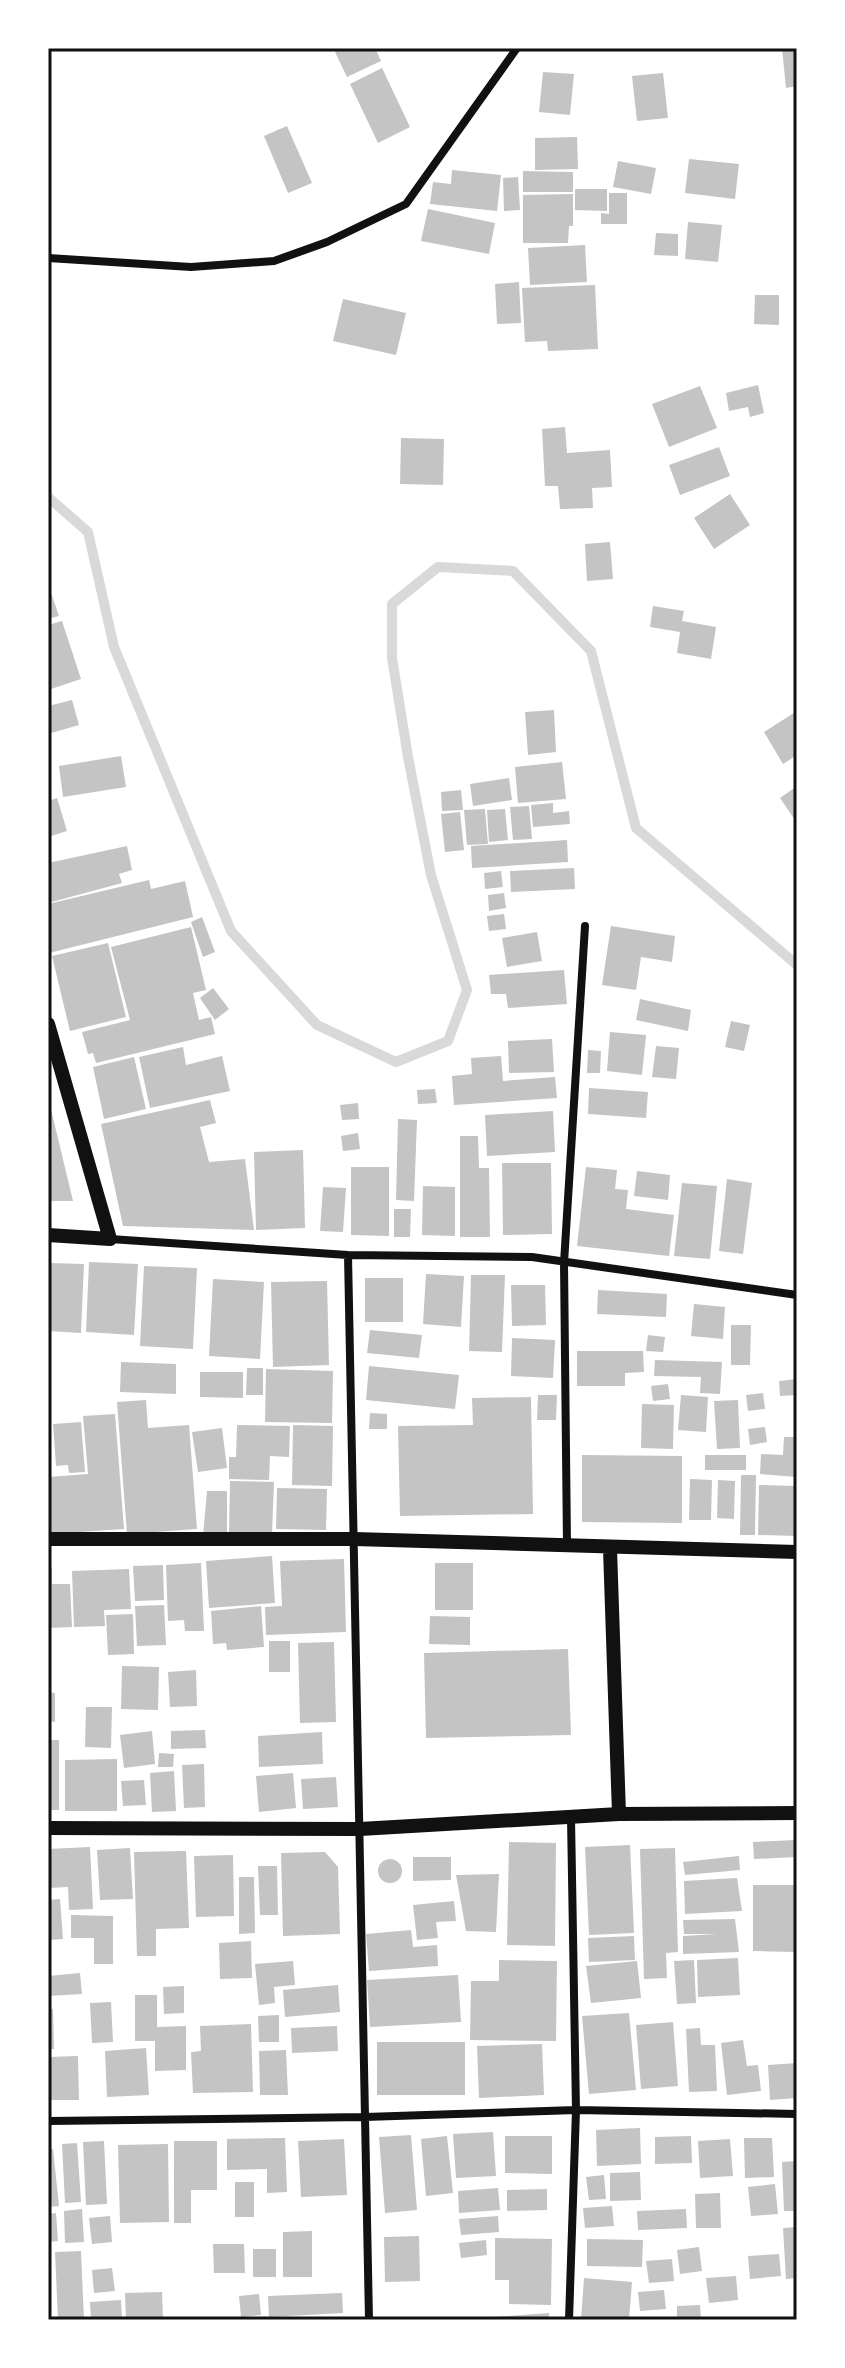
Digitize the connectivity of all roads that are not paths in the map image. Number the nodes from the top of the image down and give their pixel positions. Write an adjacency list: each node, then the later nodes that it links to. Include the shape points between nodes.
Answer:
1 (517, 48): 2 (street, via 406,204 327,242 274,261 191,267)
2 (48, 258)
3 (585, 926): 8 (street)
4 (48, 1024): 6 (street)
5 (48, 1235): 6 (street)
6 (110, 1239): 7 (street)
7 (348, 1255): 8 (street, via 532,1257); 11 (street)
8 (564, 1263): 9 (street); 12 (street)
9 (797, 1295)
10 (48, 1539): 11 (street)
11 (354, 1539): 12 (street); 19 (street)
12 (567, 1545): 13 (street)
13 (610, 1549): 14 (street); 16 (street)
14 (797, 1552)
15 (797, 1813): 16 (street)
16 (619, 1814): 17 (street)
17 (571, 1818): 19 (street); 20 (street)
18 (48, 1828): 19 (street)
19 (360, 1829): 22 (street)
20 (576, 2110): 21 (street); 22 (street); 25 (street)
21 (797, 2114)
22 (365, 2117): 23 (street); 24 (street)
23 (48, 2121)
24 (369, 2320)
25 (569, 2320)

